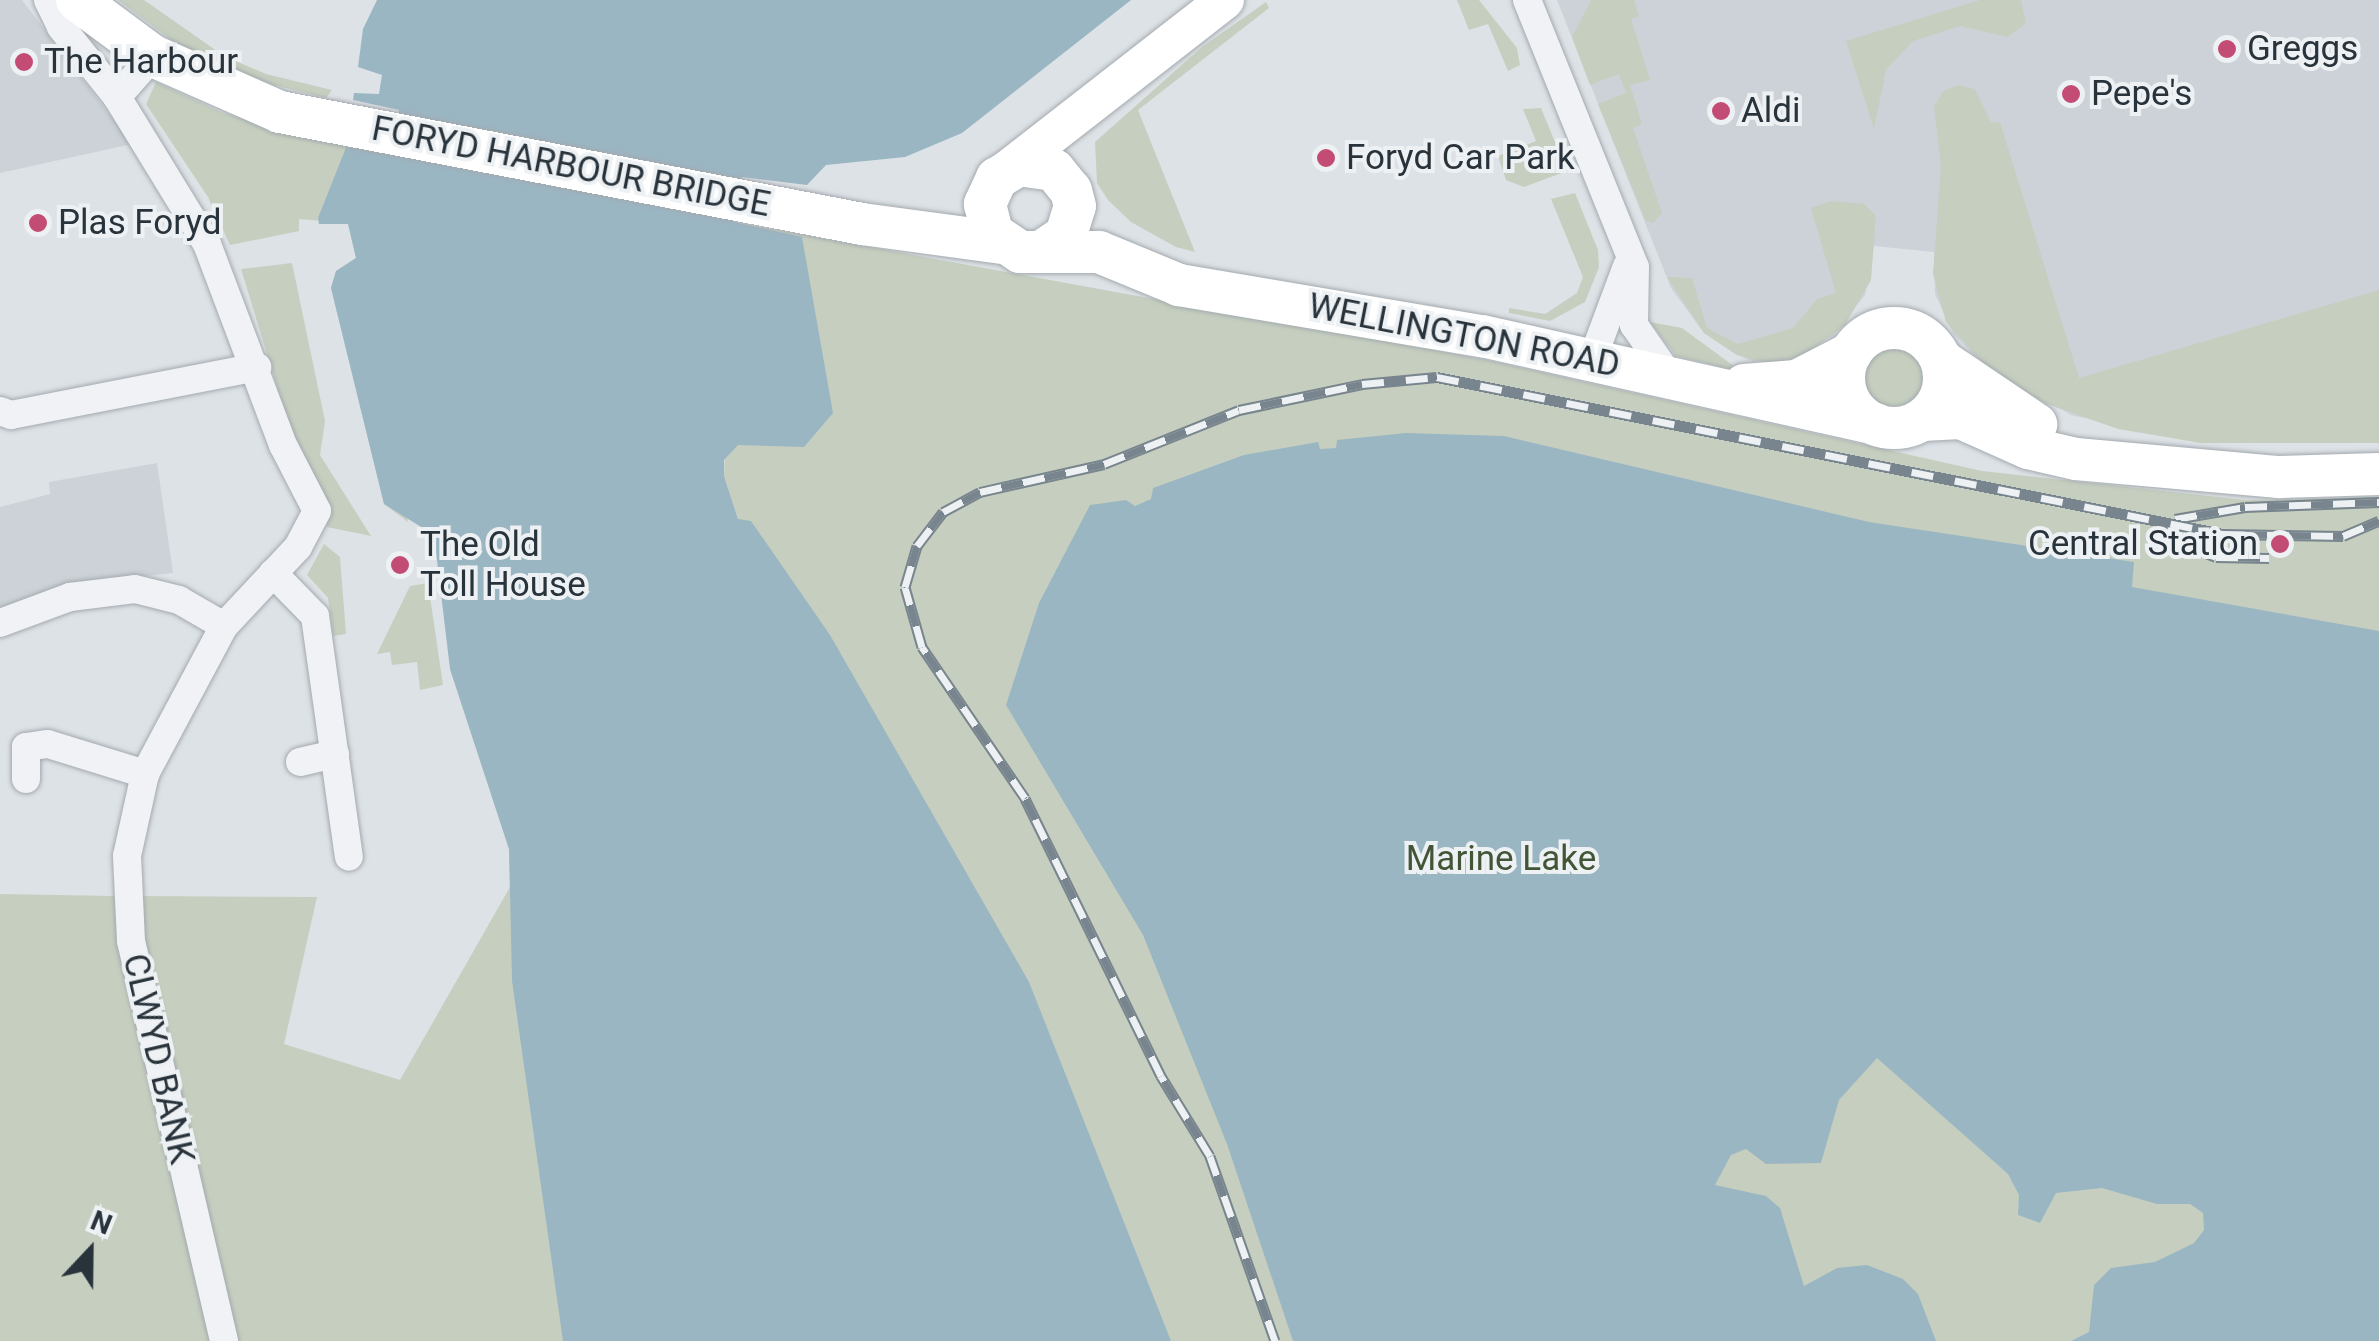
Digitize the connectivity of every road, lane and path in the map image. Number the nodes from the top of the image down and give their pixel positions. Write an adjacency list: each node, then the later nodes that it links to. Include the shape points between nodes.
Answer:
1 (48, 0): 7 (street)
2 (77, 0): 5 (main road, FORYD HARBOUR BRIDGE)
3 (1224, 0): 6 (main road)
4 (1527, 0): 12 (street)
5 (153, 56): 7 (street); 10 (main road, FORYD HARBOUR BRIDGE, via 280,112)
6 (1152, 57): 8 (main road); 9 (main road, via 1078,137)
7 (117, 96): 17 (street, via 207,244)
8 (1002, 174): 9 (main road, via 1043,166); 10 (main road, via 953,211); 11 (main road, via 986,219)
9 (1071, 190): 11 (main road, via 1075,206 1066,235); 13 (main road, via 1129,250)
10 (862, 224): 11 (main road, FORYD HARBOUR BRIDGE)
11 (1022, 248): 13 (main road, FORYD HARBOUR BRIDGE, via 1098,252 1155,278)
12 (1629, 255): 15 (street); 18 (street, via 1637,279 1634,325)
13 (1217, 290): 15 (main road, WELLINGTON ROAD)
14 (1851, 353): 16 (main road, via 1875,332 1901,328 1926,339); 18 (main road, WELLINGTON ROAD, via 1797,381); 21 (main road, via 1847,394)
15 (1592, 360): 18 (main road, WELLINGTON ROAD)
16 (1941, 360): 20 (main road, via 1942,394); 22 (main road, via 2022,418)
17 (256, 367): 19 (street, via 11,415); 24 (street, CLWYD BANK, via 283,444 317,511 313,528)
18 (1690, 381): 21 (main road, WELLINGTON ROAD)
19 (0, 411)
20 (1922, 420): 21 (main road); 22 (main road, via 1962,418 2028,448)
21 (1876, 424)
22 (2154, 465): 23 (main road, via 2279,477)
23 (2379, 474)
24 (273, 572): 26 (street, CLWYD BANK); 28 (street, via 315,616)
25 (0, 623): 26 (street, via 70,597 135,589 179,600)
26 (224, 626): 30 (street, CLWYD BANK)
27 (13, 749): 30 (street, via 75,749); 31 (street)
28 (335, 754): 29 (street); 32 (street)
29 (300, 762)
30 (145, 774): 33 (street, CLWYD BANK, via 127,856 131,941)
31 (26, 779)
32 (349, 857)
33 (224, 1341)

